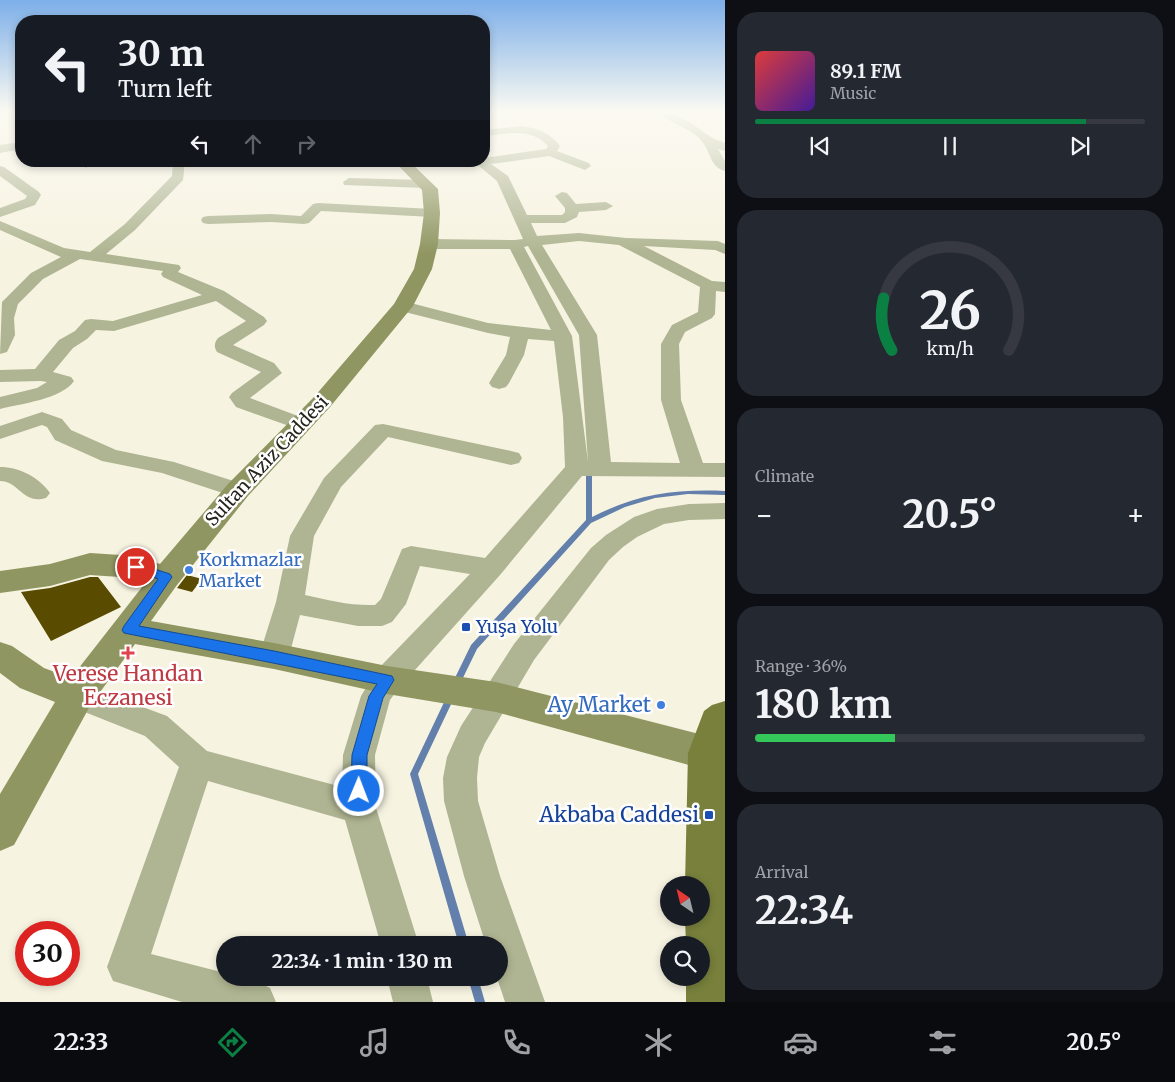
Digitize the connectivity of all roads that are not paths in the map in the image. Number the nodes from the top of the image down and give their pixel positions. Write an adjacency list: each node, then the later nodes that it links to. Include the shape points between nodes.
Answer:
1 (569, 160): 2 (street)
2 (585, 166)
3 (178, 167): 21 (street, via 178,177 130,227)
4 (408, 167): 8 (street)
5 (487, 167): 14 (street, via 503,179)
6 (0, 170): 13 (street, via 34,194 30,202)
7 (349, 182): 8 (street)
8 (426, 184): 12 (street, Sultan Aziz Caddesi, via 430,189)
9 (562, 196): 11 (street)
10 (606, 206): 11 (street)
11 (572, 208): 14 (street, via 572,214 565,219)
12 (432, 213): 15 (street, via 318,207 304,220); 19 (street, Sultan Aziz Caddesi)
13 (0, 214)
14 (521, 219): 18 (street)
15 (208, 220)
16 (0, 226): 21 (street, via 61,252)
17 (622, 241): 18 (street, via 579,237); 20 (street); 22 (street)
18 (523, 243): 19 (street); 27 (street); 37 (street, via 588,335)
19 (429, 244): 25 (street, Sultan Aziz Caddesi, via 423,269)
20 (725, 249)
21 (86, 255): 23 (street, via 173,268 168,274); 24 (street, via 37,276)
22 (717, 286): 36 (street, via 706,314 678,329 670,344 671,400)
23 (218, 296): 29 (street, via 114,326 91,324 66,344); 33 (street, via 258,321 224,342 224,348 267,367 272,373 238,398 243,403)
24 (5, 300): 28 (street, via 6,335)
25 (403, 306): 26 (street); 33 (street, Sultan Aziz Caddesi, via 322,402)
26 (520, 333): 27 (street); 31 (street, via 515,355)
27 (563, 336): 37 (street, via 573,417)
28 (0, 348)
29 (41, 375): 30 (street); 32 (street, via 64,381 44,392)
30 (0, 376)
31 (499, 383)
32 (0, 402)
33 (299, 424): 40 (street, Sultan Aziz Caddesi)
34 (0, 434): 40 (street, via 42,418 55,423 64,435 110,456 166,467)
35 (511, 458): 46 (street, via 383,430 332,483 302,536)
36 (693, 468): 37 (street); 38 (street)
37 (588, 469): 43 (street)
38 (725, 470)
39 (0, 474): 41 (street, via 12,474)
40 (238, 490): 44 (street, Sultan Aziz Caddesi)
41 (38, 493)
42 (725, 511): 52 (street, via 690,510 658,516 612,542)
43 (491, 568): 46 (street, via 411,555 392,604 382,615 344,615); 50 (street)
44 (166, 577): 45 (street, via 136,567 90,564 50,575); 47 (street, Sultan Aziz Caddesi)
45 (0, 582)
46 (290, 602): 49 (street)
47 (129, 630): 49 (street); 51 (street, Sultan Aziz Caddesi)
48 (0, 655): 51 (street, via 32,678)
49 (274, 656): 50 (street)
50 (402, 682): 52 (street); 56 (street, via 376,696 360,755)
51 (78, 696): 55 (street, via 156,726); 57 (street, Sultan Aziz Caddesi)
52 (488, 696): 54 (street); 63 (street, via 464,757 460,778 461,801 482,876)
53 (725, 716): 54 (main road, via 717,722)
54 (707, 753): 59 (main road, via 705,855)
55 (197, 763): 56 (street); 61 (street, via 127,967)
56 (360, 808): 58 (street)
57 (0, 831)
58 (397, 936)
59 (717, 949): 64 (main road)
60 (409, 986): 62 (street)
61 (256, 1002)
62 (413, 1002)
63 (525, 1002)
64 (710, 1002)

